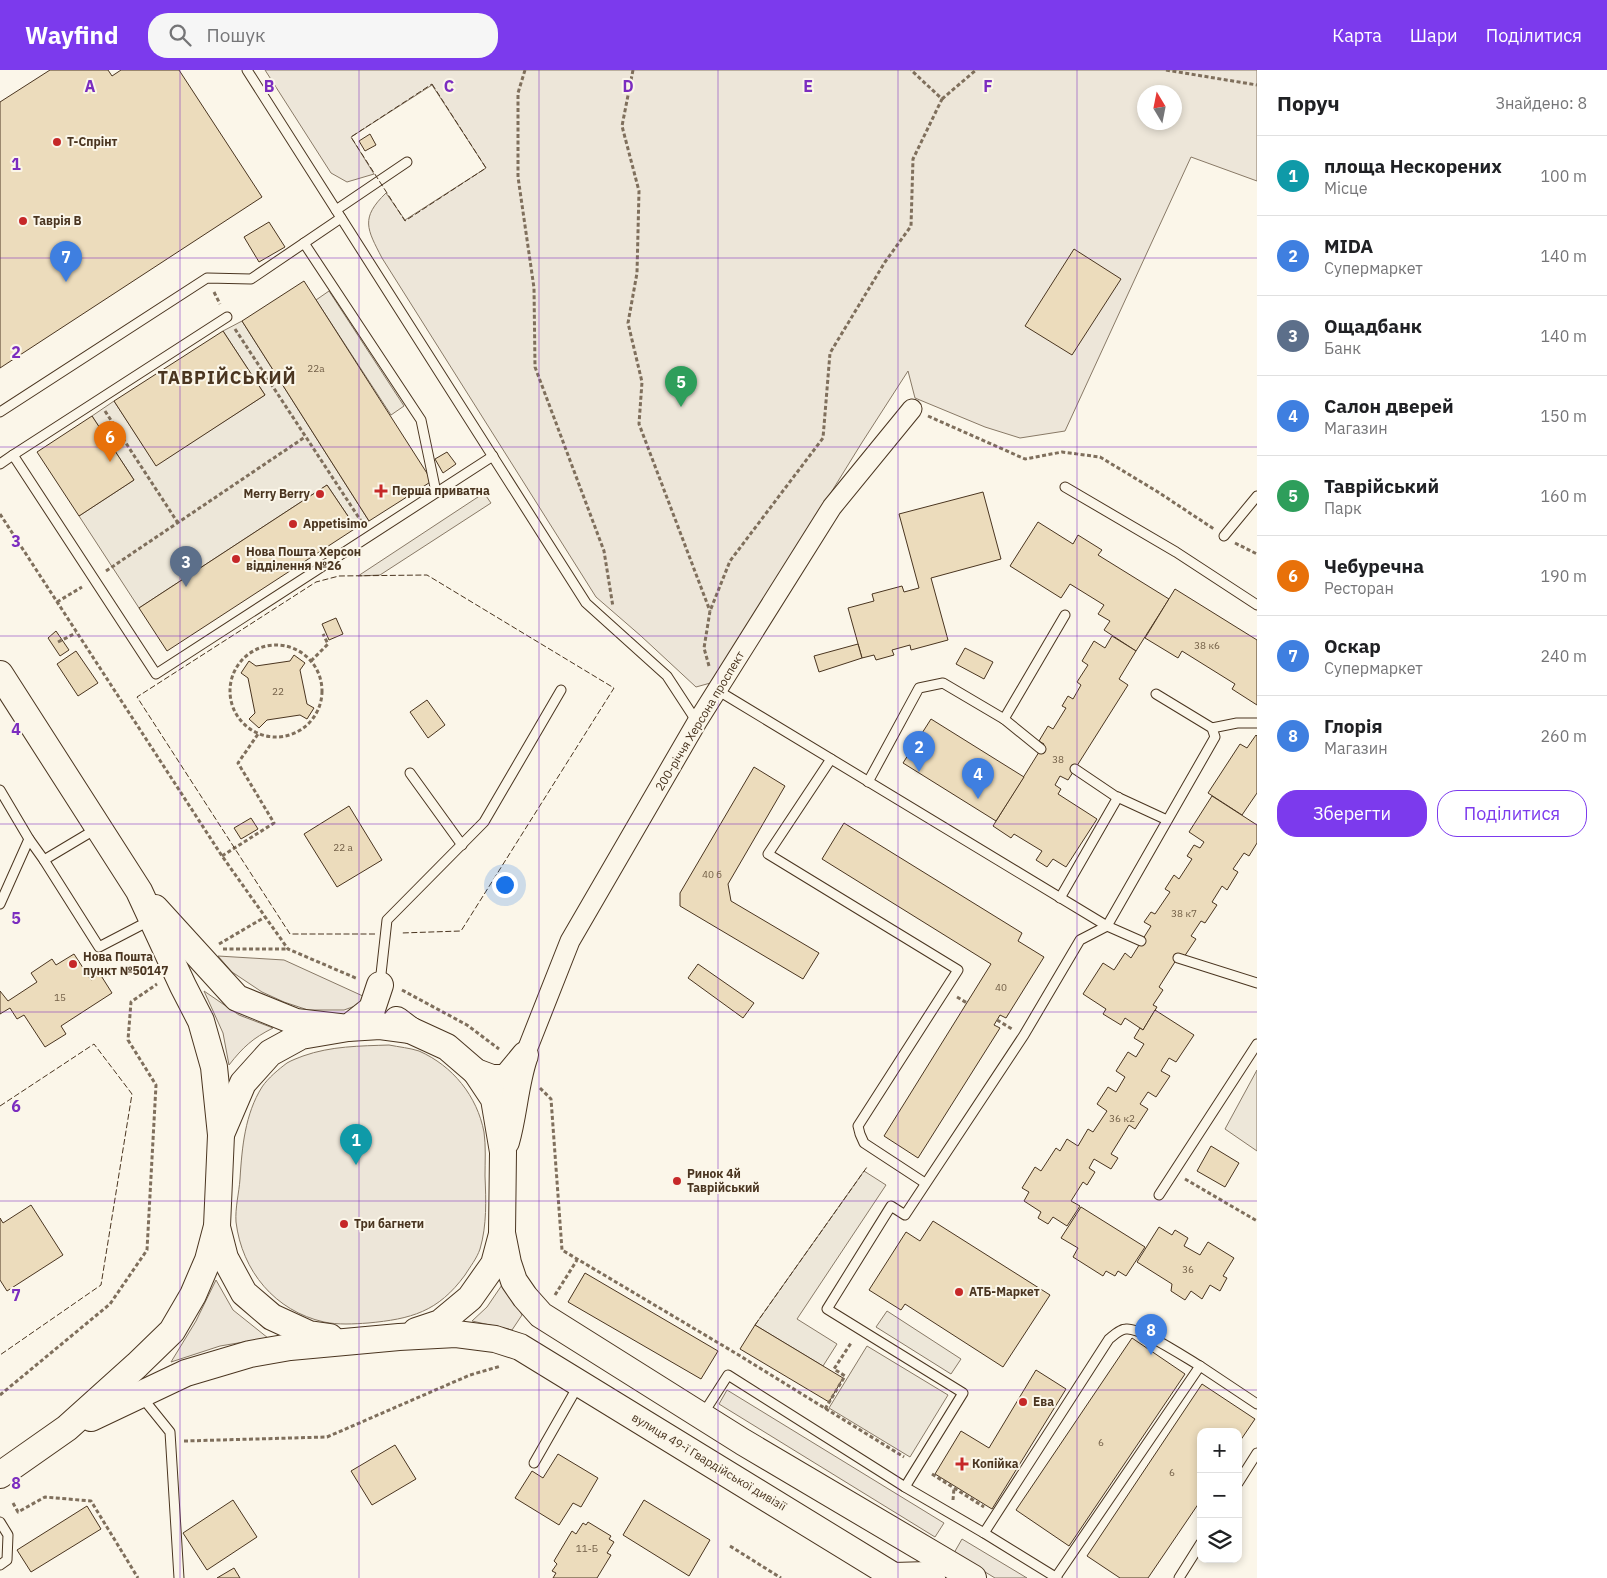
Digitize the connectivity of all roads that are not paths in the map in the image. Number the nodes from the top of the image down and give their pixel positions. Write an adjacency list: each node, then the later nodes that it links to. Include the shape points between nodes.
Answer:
1 (247, 70): 3 (lane)
2 (407, 162): 3 (lane)
3 (338, 214): 4 (lane); 9 (lane)
4 (304, 243): 7 (lane, via 251,279 207,278); 12 (lane, via 421,420)
5 (227, 317): 8 (lane)
6 (912, 409): 19 (street, 200-річчя Херсона проспект, via 832,507)
7 (0, 412)
8 (13, 455): 10 (lane); 12 (lane, via 156,674)
9 (493, 456): 12 (lane); 22 (lane, via 586,603 667,676)
10 (0, 464)
11 (1064, 487): 15 (lane)
12 (436, 492)
13 (1257, 496): 14 (lane)
14 (1224, 536)
15 (1257, 604)
16 (1065, 615): 21 (lane)
17 (0, 674): 33 (street)
18 (561, 690): 35 (lane, via 484,822)
19 (717, 690): 22 (street, 200-річчя Херсона проспект); 26 (lane)
20 (1156, 694): 24 (lane)
21 (1004, 719): 25 (lane); 29 (lane, via 943,683 919,688)
22 (697, 722): 49 (street, 200-річчя Херсона проспект, via 570,941)
23 (1257, 723): 24 (lane)
24 (1212, 728): 32 (lane, via 1215,737)
25 (1041, 749)
26 (830, 759): 29 (lane); 53 (lane, via 768,854 958,970 858,1126 864,1142)
27 (1075, 769): 31 (lane)
28 (410, 773): 35 (lane)
29 (868, 782): 38 (lane)
30 (0, 790): 34 (lane)
31 (1118, 798): 32 (lane); 38 (lane)
32 (1167, 820): 41 (lane)
33 (98, 828): 36 (lane); 37 (street)
34 (29, 839): 36 (lane); 39 (lane)
35 (462, 845): 45 (lane, via 387,920)
36 (44, 860): 40 (lane, via 99,947)
37 (139, 891): 40 (street); 46 (street, via 237,998 296,1022)
38 (1060, 898): 41 (lane)
39 (0, 904)
40 (152, 919): 51 (street, via 201,1021 214,1067)
41 (1107, 926): 42 (lane); 53 (lane, via 1080,940 1024,1035)
42 (1142, 940)
43 (1178, 958): 44 (lane)
44 (1257, 983)
45 (380, 985): 46 (street, via 372,1009); 47 (street, via 384,1009)
46 (348, 1028): 47 (street, via 380,1026); 51 (street, via 301,1036 270,1053 244,1083)
47 (410, 1030): 50 (street, via 447,1047)
48 (1257, 1044): 54 (lane)
49 (525, 1055): 50 (street, via 506,1078 492,1078); 52 (street)
50 (476, 1072): 52 (street, via 494,1099)
51 (221, 1135): 55 (street)
52 (503, 1152): 56 (street)
53 (925, 1183): 70 (lane, via 905,1215 891,1206 827,1309 963,1393)
54 (1159, 1194)
55 (217, 1226): 58 (street, via 225,1258 244,1293 272,1318 309,1334); 64 (street, via 208,1260 172,1331)
56 (502, 1233): 57 (street, via 494,1264 470,1298 440,1323); 63 (street, via 514,1281 525,1298 548,1306)
57 (399, 1336): 58 (street); 60 (street, вулиця 49-ї Гвардійської дивізії, via 456,1334 495,1339 513,1356)
58 (352, 1341): 61 (street, via 250,1354 186,1373)
59 (1200, 1366): 62 (lane); 72 (lane, via 1134,1329 1118,1332 1110,1339); 79 (lane)
60 (580, 1383): 67 (lane); 75 (street, вулиця 49-ї Гвардійської дивізії)
61 (141, 1395): 64 (street); 76 (lane, via 170,1432)
62 (1257, 1404)
63 (701, 1416): 65 (street); 70 (lane, via 728,1375)
64 (68, 1428): 68 (street)
65 (743, 1442): 75 (street, via 749,1466 884,1550); 78 (street)
66 (1257, 1453): 69 (lane)
67 (534, 1464)
68 (0, 1475)
69 (1242, 1477)
70 (905, 1487): 72 (lane)
71 (0, 1522): 74 (lane, via 8,1535 8,1560)
72 (984, 1533): 79 (lane)
73 (1197, 1549): 80 (lane)
74 (0, 1565)
75 (894, 1577): 77 (street, via 928,1575)
76 (178, 1578)
77 (932, 1578)
78 (973, 1578)
79 (1056, 1578)
80 (1179, 1578)

